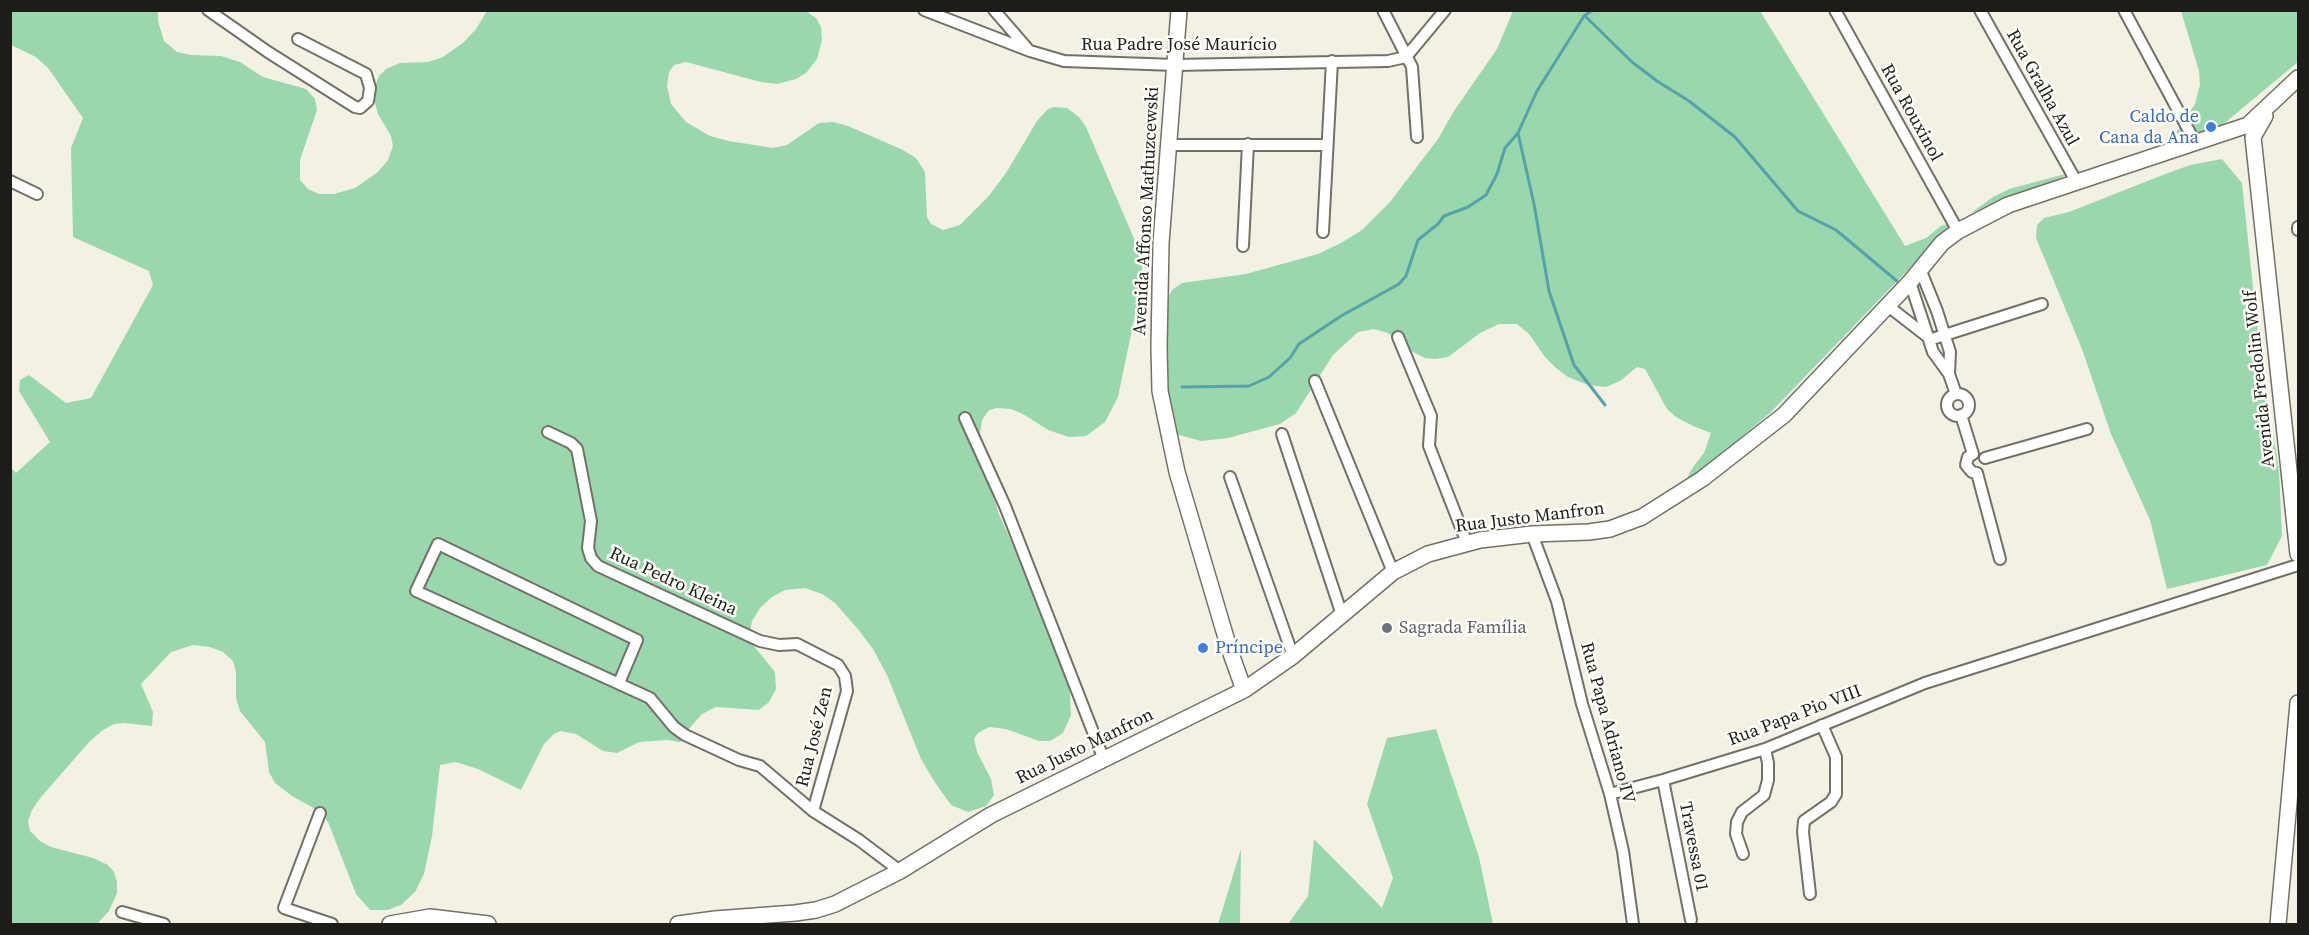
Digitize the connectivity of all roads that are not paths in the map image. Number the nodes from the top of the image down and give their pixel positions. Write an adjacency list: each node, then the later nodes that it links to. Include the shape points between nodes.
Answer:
1 (208, 10): 10 (street, via 355,107 360,108 368,101 366,74)
2 (924, 10): 11 (street, Rua Padre José Maurício)
3 (993, 10): 11 (street)
4 (1179, 10): 14 (main road, Avenida Affonso Mathuzcewski)
5 (1383, 10): 12 (street)
6 (1445, 10): 12 (street)
7 (1835, 10): 25 (street, Rua Rouxinol)
8 (1980, 10): 23 (street, Rua Gralha Azul)
9 (2124, 10): 18 (street)
10 (298, 39)
11 (1030, 51): 14 (street, Rua Padre José Maurício, via 1064,61)
12 (1406, 57): 13 (street, Rua Padre José Maurício, via 1388,61); 17 (street, via 1413,75)
13 (1332, 61): 14 (street, Rua Padre José Maurício); 21 (street)
14 (1176, 65): 20 (main road, Avenida Affonso Mathuzcewski)
15 (2298, 78): 16 (main road)
16 (2247, 133): 18 (main road, Rua Justo Manfron); 45 (main road, Avenida Fredolin Wolf, via 2260,200)
17 (1417, 137)
18 (2195, 142): 23 (main road, Rua Justo Manfron)
19 (1248, 144): 20 (street); 21 (street); 27 (street)
20 (1169, 145): 56 (main road, Avenida Affonso Mathuzcewski, via 1161,243 1160,391 1177,472)
21 (1327, 145): 26 (street)
22 (10, 181): 24 (street)
23 (2076, 181): 25 (main road, Rua Justo Manfron, via 2008,205)
24 (37, 194)
25 (1958, 231): 28 (main road, Rua Justo Manfron)
26 (1323, 232)
27 (1243, 246)
28 (1920, 269): 29 (main road, Rua Justo Manfron); 32 (street)
29 (1910, 282): 31 (main road, Rua Justo Manfron); 34 (street)
30 (2042, 304): 32 (street)
31 (1888, 306): 34 (street); 46 (main road, Rua Justo Manfron, via 1784,415 1702,479 1642,517 1610,529)
32 (1945, 335): 34 (street); 35 (street, via 1951,359)
33 (1398, 337): 47 (street, via 1431,416 1430,446)
34 (1928, 338): 35 (street)
35 (1949, 374): 41 (street, via 1956,394 1965,396 1969,402 1967,412 1961,416)
36 (1315, 381): 51 (street)
37 (965, 418): 60 (street, via 1005,506)
38 (2087, 429): 42 (street)
39 (548, 432): 53 (street, Rua Pedro Kleina, via 577,449 591,521 588,548 598,566 760,641)
40 (1282, 434): 52 (street)
41 (1973, 454): 42 (street); 43 (street, via 1966,465)
42 (1985, 458): 43 (street, via 1985,468)
43 (1977, 473): 49 (street)
44 (1230, 477): 54 (street)
45 (2295, 494): 48 (main road, Avenida Fredolin Wolf)
46 (1532, 534): 47 (main road, Rua Justo Manfron); 62 (street, Rua Papa Adriano IV, via 1557,601 1582,704)
47 (1467, 543): 51 (main road, Rua Justo Manfron, via 1428,554)
48 (2298, 554)
49 (2000, 559)
50 (2298, 565): 58 (street, Rua Papa Pio VIII, via 1925,683)
51 (1393, 572): 52 (main road, Rua Justo Manfron)
52 (1342, 615): 54 (main road, Rua Justo Manfron)
53 (779, 645): 63 (street, Rua José Zen, via 796,644 838,665 845,676 847,691)
54 (1293, 656): 56 (main road, Rua Justo Manfron)
55 (619, 683): 55 (street, via 416,591 438,544 637,640); 63 (street, via 650,698 685,735 754,763)
56 (1244, 690): 60 (main road, Rua Justo Manfron)
57 (2298, 703): 76 (main road)
58 (1822, 725): 59 (street, Rua Papa Pio VIII); 67 (street, via 1836,757 1836,794 1804,821)
59 (1765, 749): 61 (street, Rua Papa Pio VIII); 65 (street, via 1768,780 1764,795 1742,812 1737,822 1736,834)
60 (1104, 760): 66 (main road, Rua Justo Manfron, via 991,815)
61 (1664, 780): 62 (street, Rua Papa Pio VIII); 69 (street, Travessa 01)
62 (1610, 794): 75 (street, Rua Papa Adriano IV)
63 (813, 811): 66 (street)
64 (320, 813): 71 (street, via 284,908)
65 (1743, 854)
66 (900, 871): 74 (main road, Rua Justo Manfron, via 816,910)
67 (1810, 894)
68 (122, 912): 70 (street)
69 (1691, 920)
70 (164, 924)
71 (332, 924)
72 (390, 924): 73 (main road, via 430,917)
73 (488, 924)
74 (678, 924)
75 (1633, 924)
76 (2278, 924)

